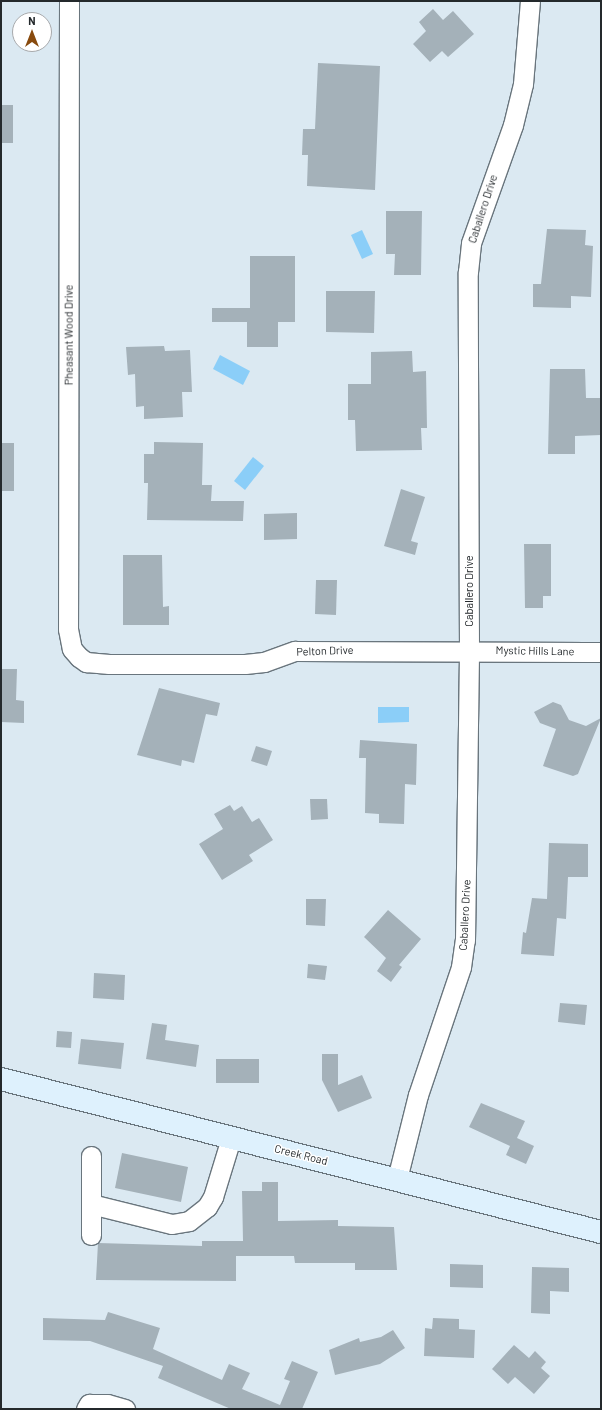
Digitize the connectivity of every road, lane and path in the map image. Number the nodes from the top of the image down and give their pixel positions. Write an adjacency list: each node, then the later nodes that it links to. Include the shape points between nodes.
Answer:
1 (69, 1): 5 (street, Pheasant Wood Drive, via 68,629 72,649)
2 (530, 1): 3 (street, Caballero Drive, via 523,84 513,125 471,243)
3 (469, 650): 4 (street, Mystic Hills Lane); 5 (street, Pelton Drive, via 295,651 264,662 245,664); 9 (street, Caballero Drive, via 465,940 461,968 418,1095)
4 (601, 652)
5 (86, 662)
6 (1, 1079): 7 (street, Creek Road)
7 (232, 1138): 9 (street, Creek Road); 10 (street, via 212,1197 207,1206 189,1221 172,1224)
8 (91, 1156): 10 (street)
9 (397, 1179): 11 (street, Creek Road)
10 (91, 1204): 12 (street)
11 (601, 1232)
12 (91, 1235)
13 (87, 1407): 14 (street, via 107,1404)
14 (125, 1409)

